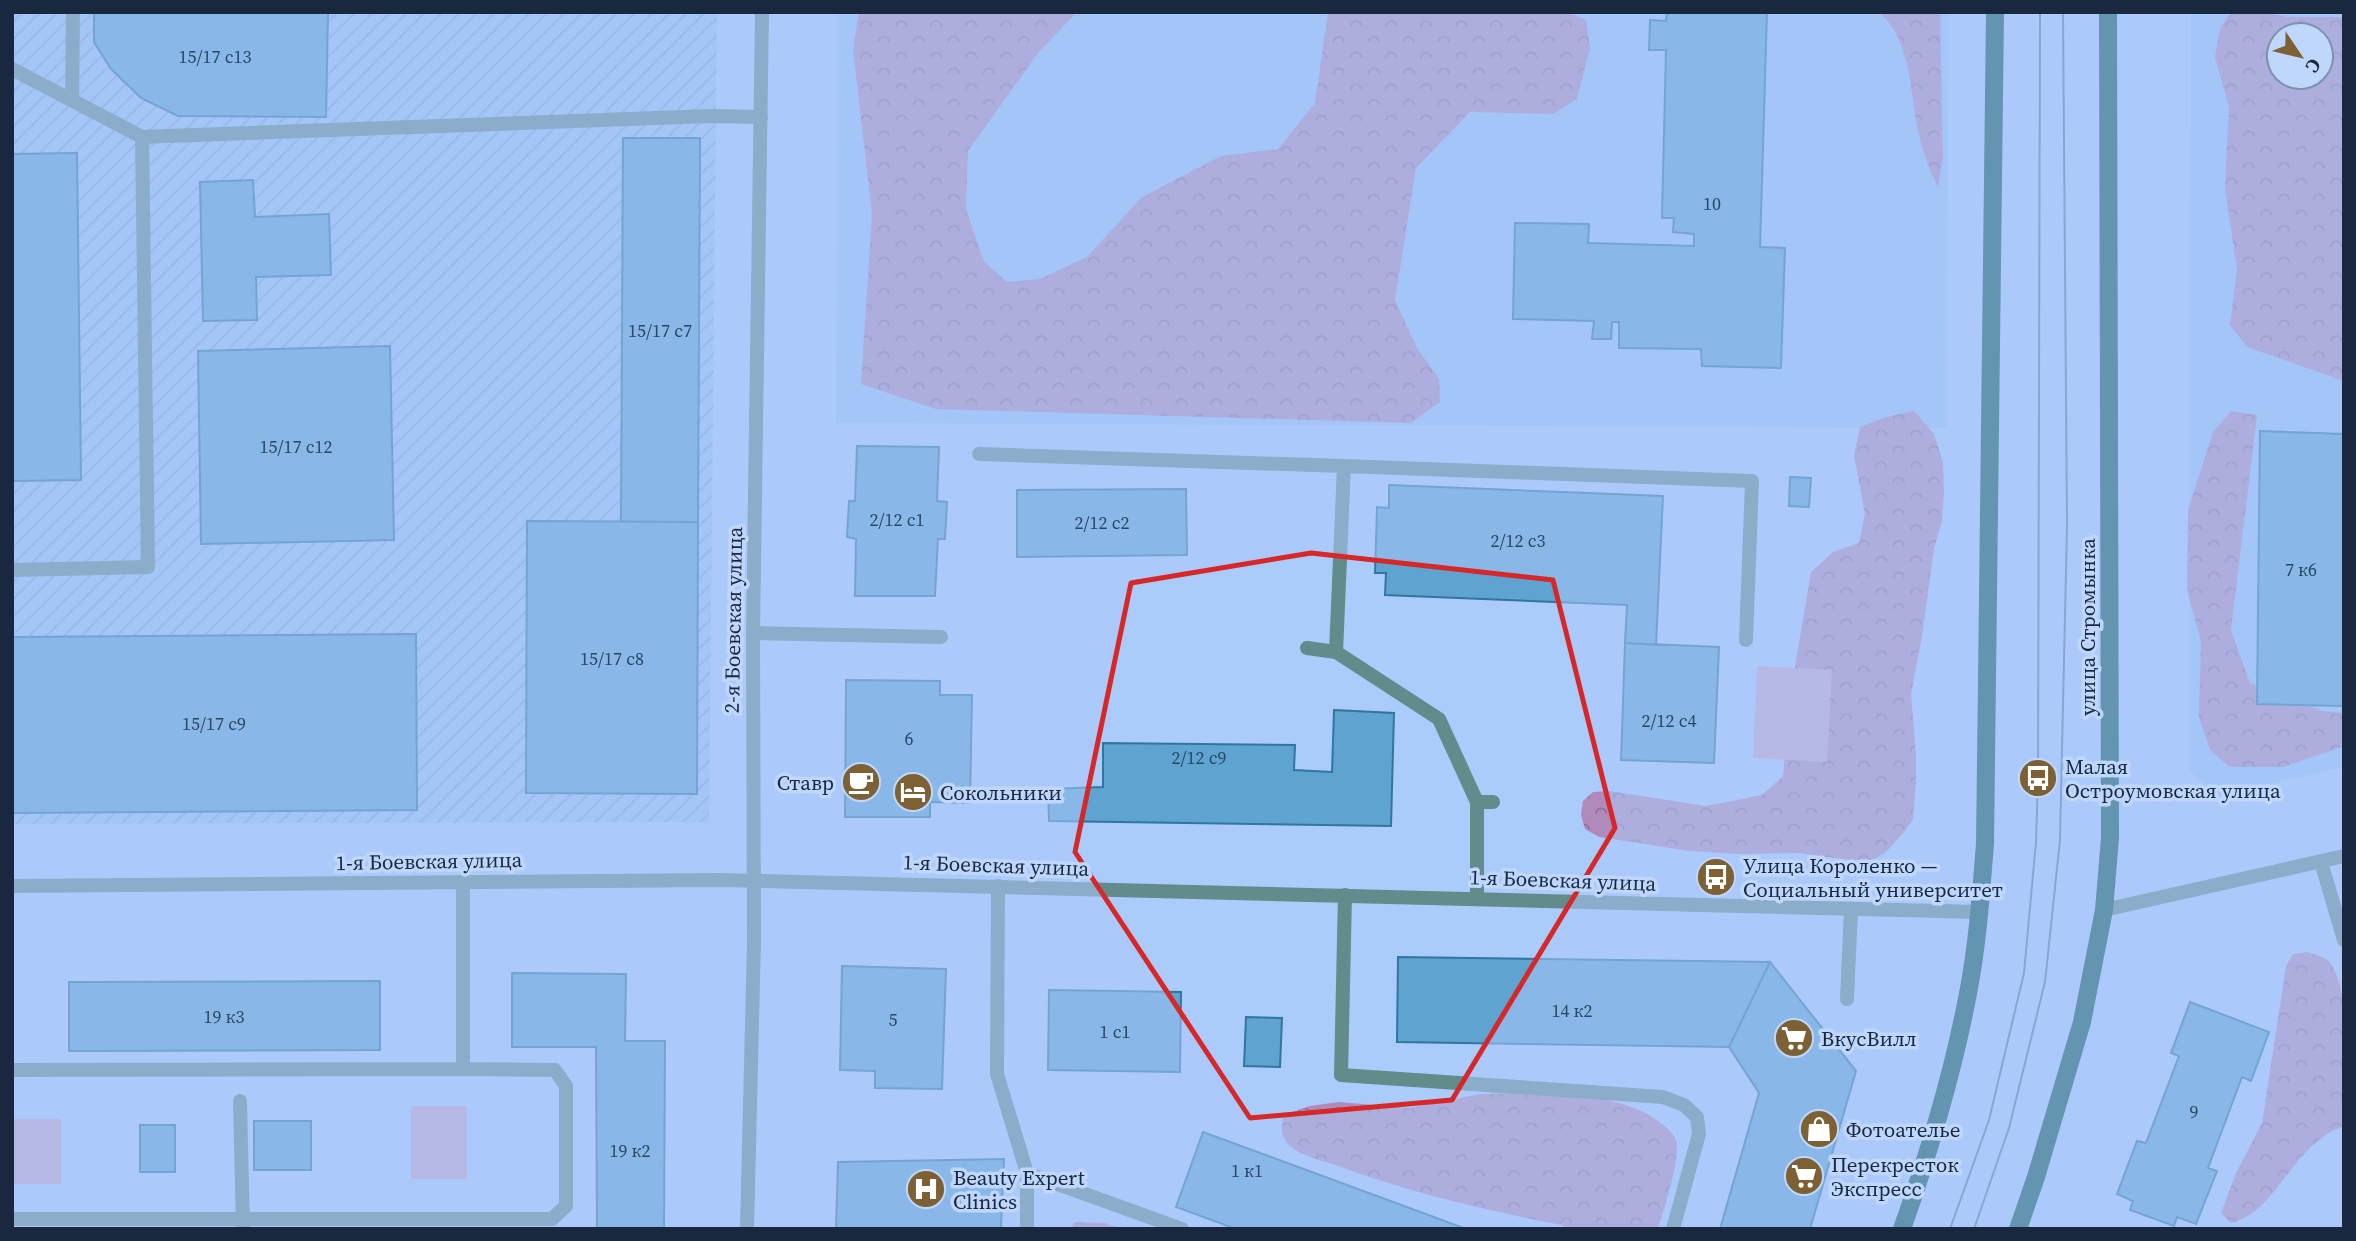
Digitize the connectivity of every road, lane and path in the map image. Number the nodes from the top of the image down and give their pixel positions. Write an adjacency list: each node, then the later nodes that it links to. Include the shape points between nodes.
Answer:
1 (73, 12): 6 (street)
2 (762, 12): 7 (street, 2-я Боевская улица)
3 (1995, 12): 29 (main road, via 1984,844)
4 (2108, 12): 28 (main road, улица Стромынка, via 2110,838)
5 (12, 69): 6 (street)
6 (72, 100): 8 (street)
7 (761, 117): 8 (street); 12 (street, 2-я Боевская улица)
8 (142, 137): 11 (street, via 148,567)
9 (979, 454): 10 (street)
10 (1344, 466): 14 (street, via 1752,481); 16 (street)
11 (12, 569)
12 (753, 633): 13 (street); 21 (street, 2-я Боевская улица)
13 (941, 637)
14 (1746, 640)
15 (1307, 648): 16 (street)
16 (1336, 652): 17 (street, via 1439,719)
17 (1477, 802): 18 (street); 26 (street)
18 (1493, 802)
19 (2344, 856): 20 (street)
20 (2321, 862): 28 (street); 30 (street)
21 (753, 880): 22 (street, 1-я Боевская улица); 24 (street, 1-я Боевская улица); 38 (street, 2-я Боевская улица)
22 (463, 881): 23 (street, 1-я Боевская улица); 32 (street)
23 (12, 886)
24 (998, 886): 25 (street, 1-я Боевская улица); 35 (street, via 997,1074)
25 (1345, 895): 26 (street, 1-я Боевская улица); 41 (street, via 1341,1075 1663,1097 1684,1105 1698,1117 1699,1134)
26 (1477, 899): 27 (street, 1-я Боевская улица)
27 (1851, 909): 29 (street, 1-я Боевская улица); 31 (street)
28 (2104, 910): 43 (main road, улица Стромынка, via 2082,1022)
29 (1979, 912): 42 (main road, via 1952,1066)
30 (2344, 940)
31 (1847, 999)
32 (463, 1069): 33 (street); 37 (street, via 555,1070 566,1086 566,1206 552,1219)
33 (12, 1070)
34 (240, 1101): 37 (street)
35 (1027, 1173): 39 (street); 40 (street)
36 (12, 1219): 37 (street)
37 (243, 1224)
38 (747, 1229)
39 (1027, 1229)
40 (1181, 1229)
41 (1673, 1229)
42 (1902, 1229)
43 (2018, 1229)

